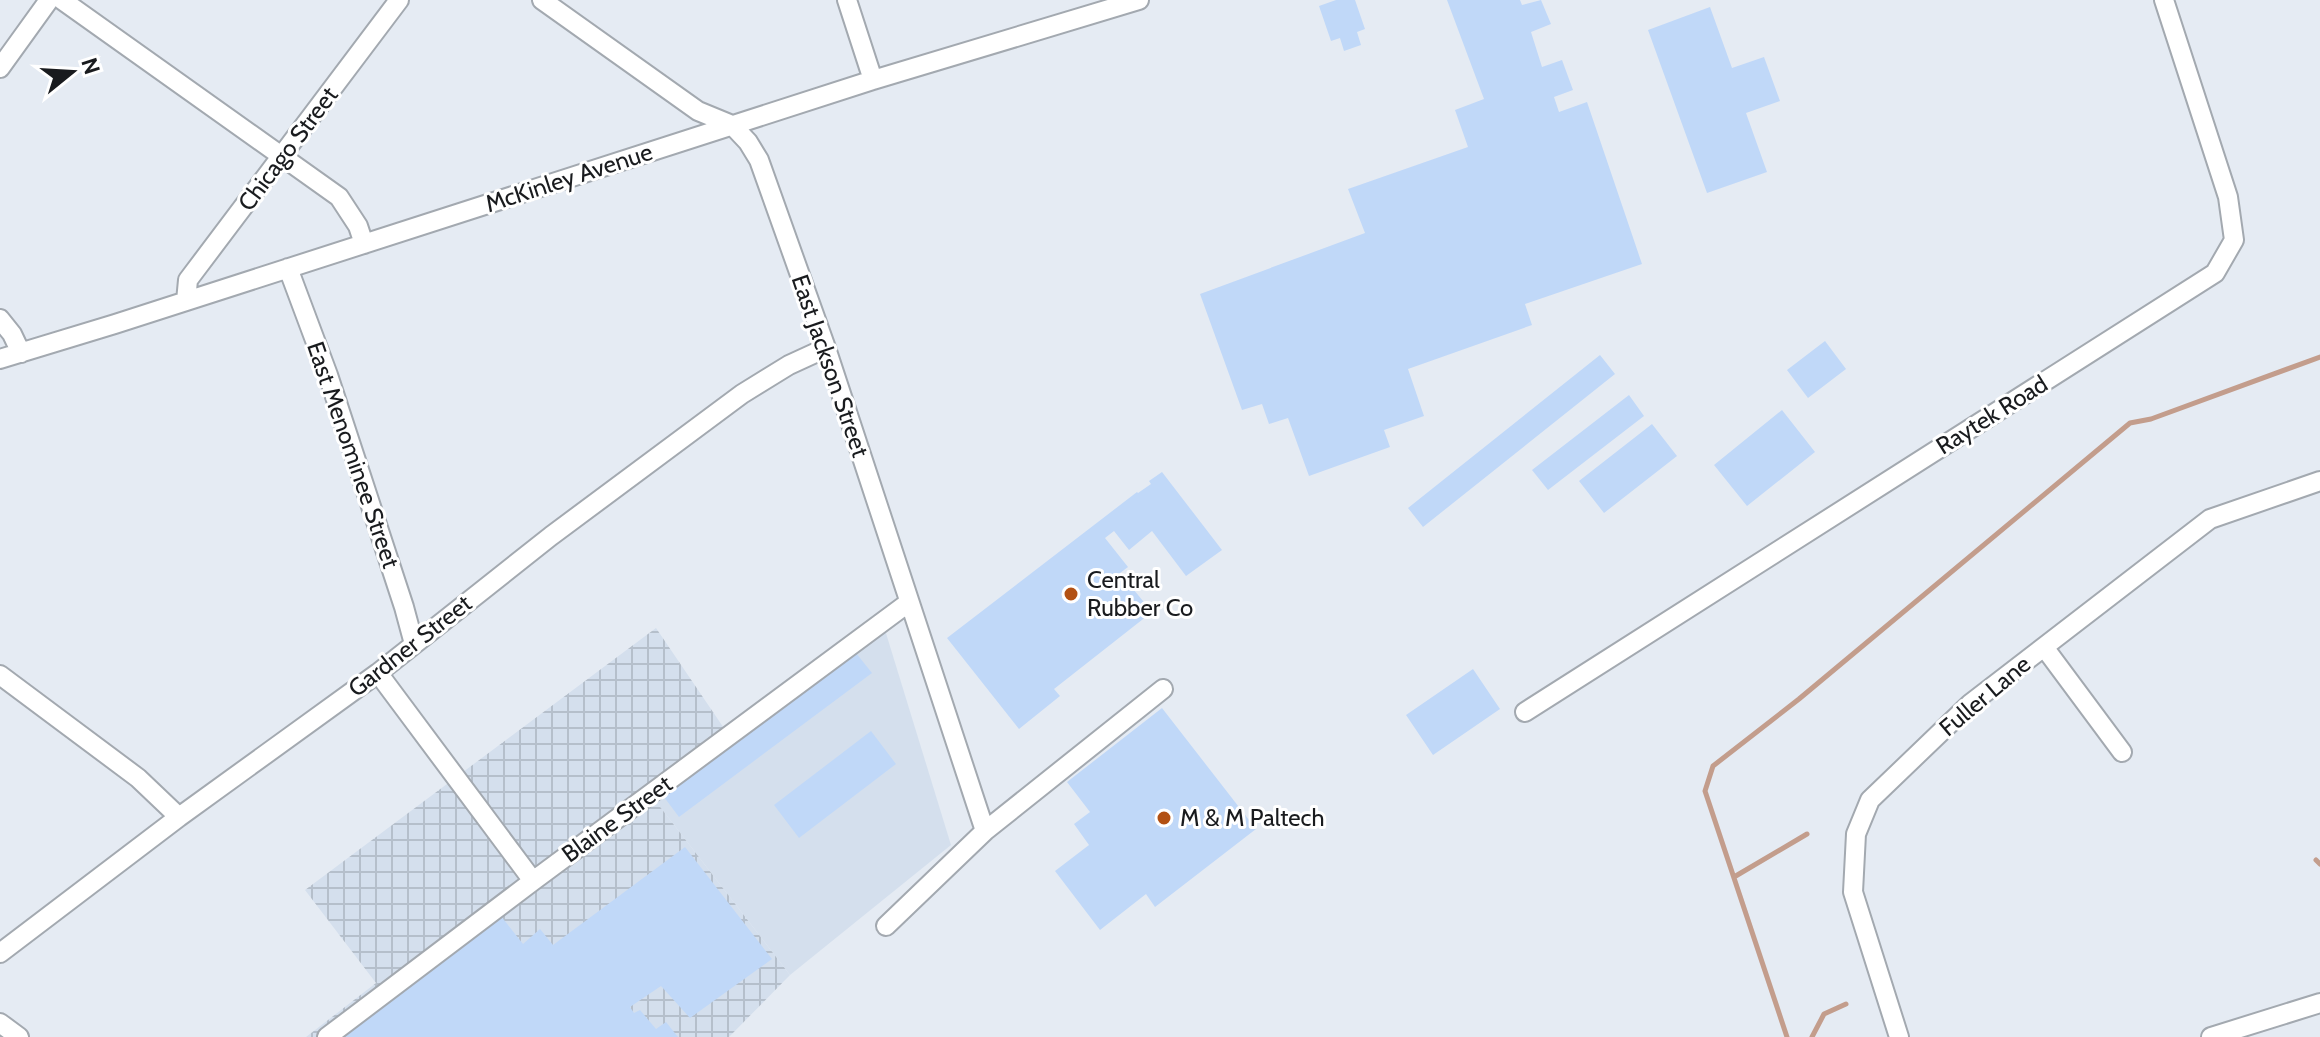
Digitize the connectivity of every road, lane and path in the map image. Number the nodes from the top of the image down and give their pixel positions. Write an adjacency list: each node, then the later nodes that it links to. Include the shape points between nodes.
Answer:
1 (49, 0): 8 (street)
2 (62, 0): 11 (street)
3 (399, 0): 11 (street, Chicago Street)
4 (542, 0): 10 (street, East Jackson Street, via 698,111)
5 (847, 0): 9 (street)
6 (2164, 0): 26 (street, Raytek Road, via 2228,197 2234,240 2215,273)
7 (1131, 1): 9 (street, McKinley Avenue)
8 (0, 68)
9 (873, 80): 10 (street, McKinley Avenue)
10 (732, 125): 12 (street, McKinley Avenue); 16 (street, East Jackson Street, via 759,160)
11 (282, 157): 12 (street, via 339,197); 14 (street, Chicago Street, via 188,280)
12 (364, 244): 13 (street, McKinley Avenue)
13 (288, 268): 14 (street, McKinley Avenue); 21 (street, East Menominee Street)
14 (186, 301): 17 (street, McKinley Avenue)
15 (0, 319): 17 (street)
16 (826, 348): 20 (street, East Jackson Street); 21 (street, Gardner Street, via 742,394)
17 (21, 353): 18 (street, McKinley Avenue)
18 (0, 359)
19 (2320, 481): 22 (street, Fuller Lane, via 2210,519)
20 (908, 603): 29 (street, East Jackson Street); 30 (street, Blaine Street)
21 (414, 644): 23 (street, Gardner Street)
22 (2044, 647): 27 (street); 37 (street, Fuller Lane, via 1970,704 1870,800 1856,834 1853,892)
23 (378, 673): 28 (street, Gardner Street); 30 (street)
24 (0, 675): 28 (street, via 138,778)
25 (1163, 689): 29 (street)
26 (1525, 712)
27 (2122, 752)
28 (179, 817): 32 (street, Gardner Street)
29 (985, 831): 31 (street)
30 (533, 881): 36 (street, Blaine Street)
31 (886, 926)
32 (0, 953)
33 (2320, 1003): 38 (street)
34 (0, 1023): 35 (street)
35 (19, 1037)
36 (327, 1037)
37 (1899, 1037)
38 (2211, 1037)

